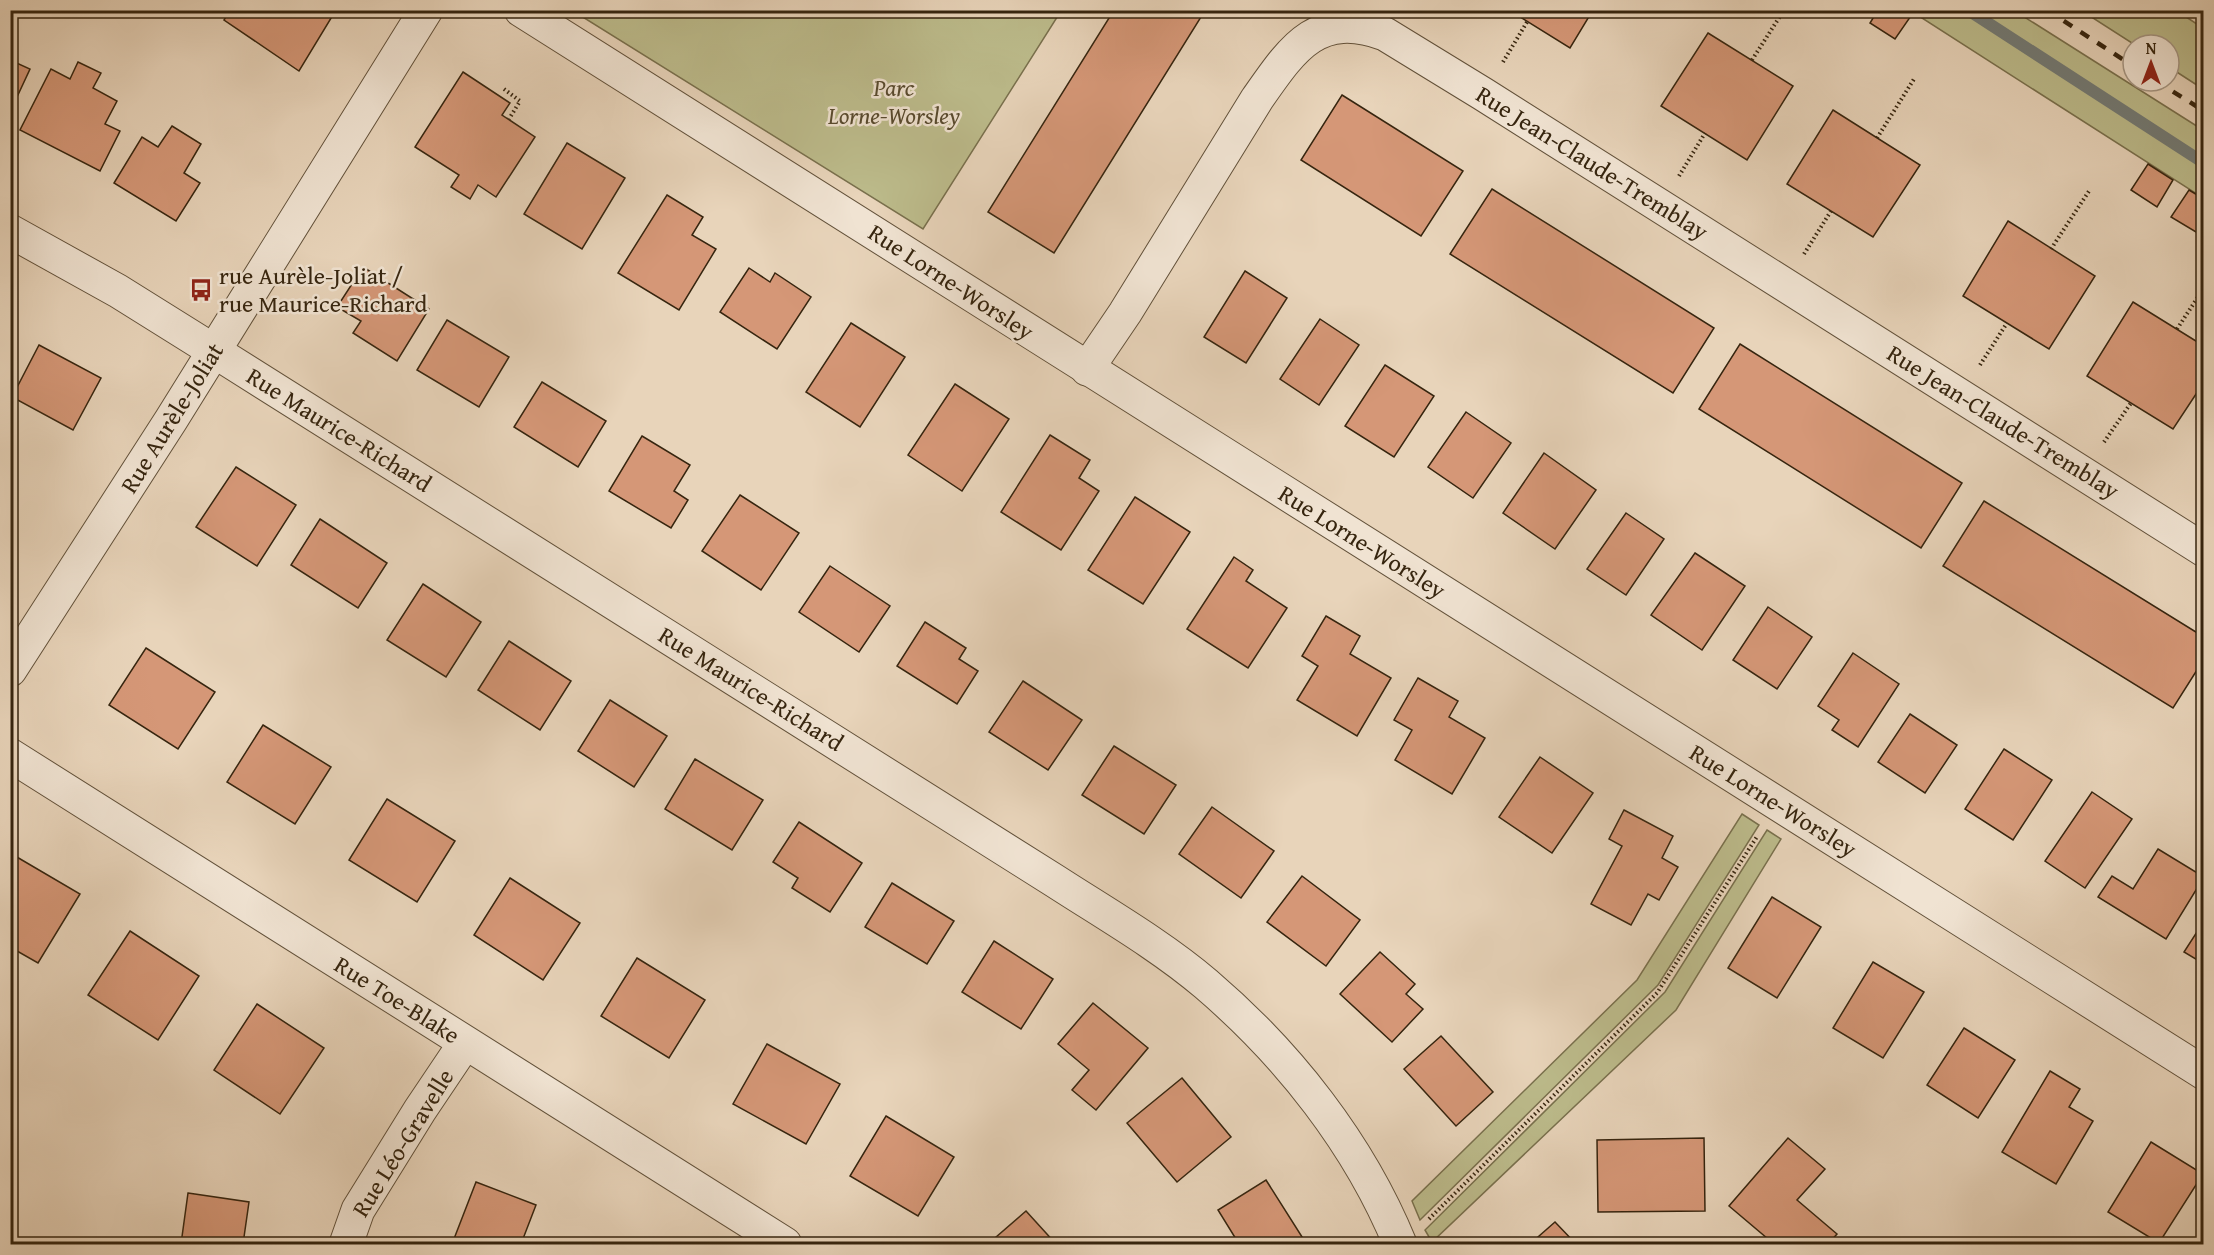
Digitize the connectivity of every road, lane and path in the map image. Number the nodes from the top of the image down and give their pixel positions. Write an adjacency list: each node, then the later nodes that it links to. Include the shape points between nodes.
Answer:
1 (426, 10): 21 (street, Rue Aurèle-Joliat)
2 (521, 10): 22 (street, Rue Lorne-Worsley)
3 (1784, 10): 5 (path)
4 (1527, 22): 6 (path)
5 (1752, 60)
6 (1498, 70)
7 (1914, 79): 11 (path)
8 (504, 89): 9 (path, via 520,101)
9 (508, 119)
10 (1705, 133): 12 (path)
11 (1877, 138)
12 (1676, 182)
13 (2089, 191): 16 (path)
14 (1831, 211): 17 (path)
15 (10, 231): 21 (street, Rue Maurice-Richard, via 101,281)
16 (2051, 249)
17 (1800, 261)
18 (2204, 288): 20 (path)
19 (2007, 323): 23 (path)
20 (2177, 329)
21 (214, 351): 27 (street, Rue Aurèle-Joliat); 32 (street, Rue Maurice-Richard, via 1055,881 1205,983 1277,1052 1332,1122)
22 (1087, 369): 26 (street, Rue Jean-Claude-Tremblay, via 1280,67 1296,48 1329,27 1367,27 1473,88); 31 (street, Rue Lorne-Worsley)
23 (1976, 371)
24 (2131, 403): 25 (path)
25 (2099, 449)
26 (2204, 550)
27 (10, 670)
28 (10, 755): 30 (street, Rue Toe-Blake)
29 (1763, 829): 32 (path, via 1658,993)
30 (465, 1043): 33 (street, Rue Léo-Gravelle, via 368,1193); 34 (street, Rue Toe-Blake)
31 (2204, 1073)
32 (1411, 1235)
33 (346, 1245)
34 (785, 1245)

